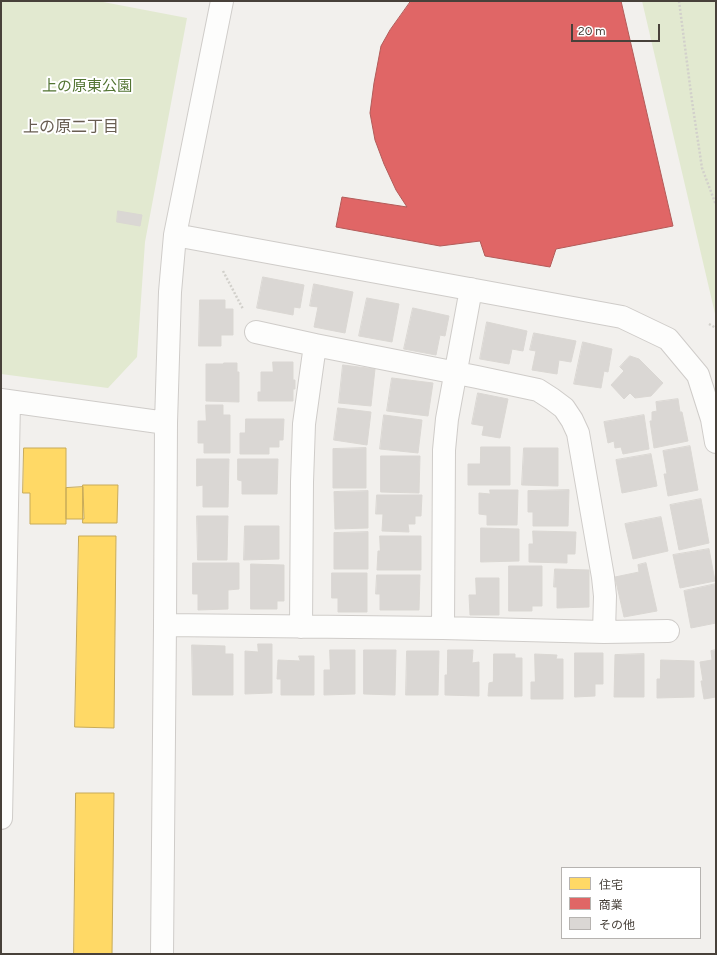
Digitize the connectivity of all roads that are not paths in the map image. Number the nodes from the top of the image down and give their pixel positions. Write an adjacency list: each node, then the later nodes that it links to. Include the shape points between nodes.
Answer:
1 (222, 1): 2 (street)
2 (175, 234): 3 (street); 8 (street, via 170,292)
3 (471, 289): 6 (street); 9 (street, via 622,317 668,339 698,375 712,419)
4 (256, 332): 5 (street)
5 (315, 345): 6 (street); 11 (street, via 304,424)
6 (456, 372): 12 (street, via 444,450); 14 (street, via 538,390 564,408 572,420 578,433 603,577)
7 (5, 400): 8 (street); 15 (street)
8 (166, 422): 10 (street)
9 (716, 442)
10 (165, 625): 11 (street); 17 (street)
11 (301, 627): 12 (street)
12 (443, 628): 14 (street)
13 (668, 631): 14 (street)
14 (604, 632)
15 (2, 668): 16 (street)
16 (1, 818)
17 (162, 954)

